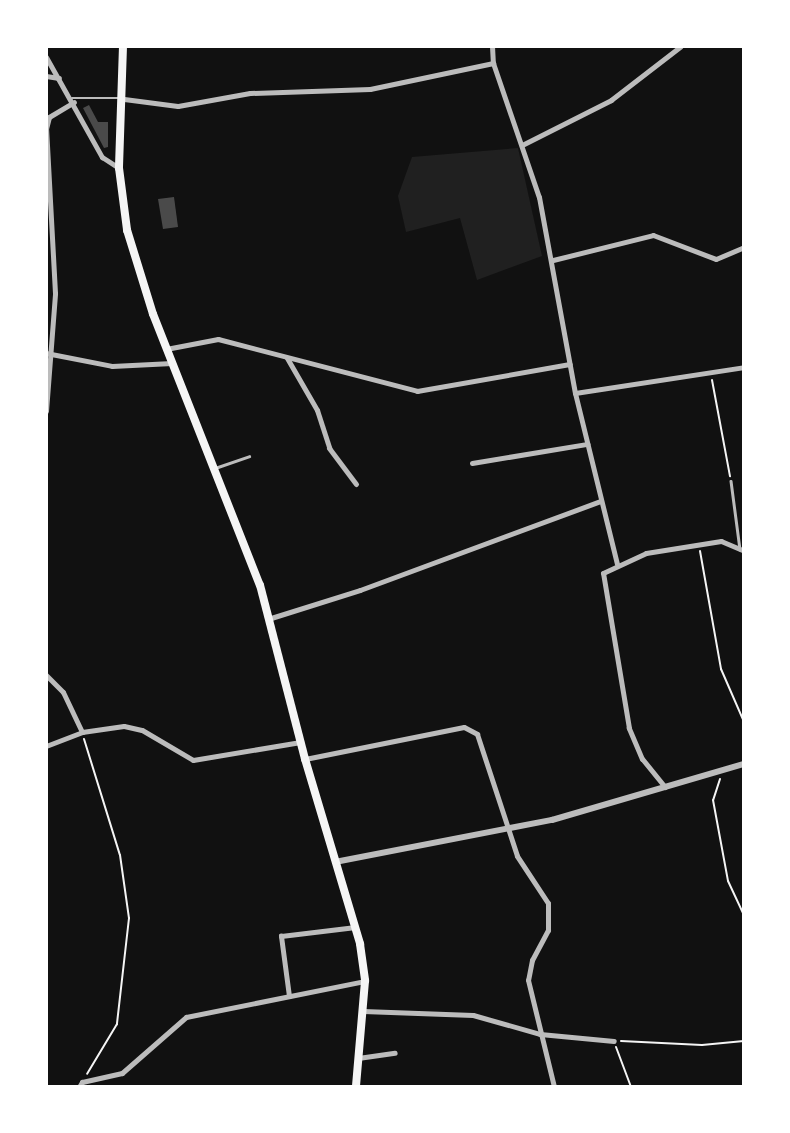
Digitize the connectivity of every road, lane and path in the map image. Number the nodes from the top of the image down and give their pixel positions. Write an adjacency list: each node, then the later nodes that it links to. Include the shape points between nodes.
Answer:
1 (122, 46): 10 (main road)
2 (492, 46): 7 (street)
3 (671, 46): 5 (street)
4 (681, 46): 5 (street)
5 (672, 53): 13 (street, via 611,100)
6 (46, 57): 9 (street)
7 (493, 64): 10 (street, via 370,89 250,93 178,106); 13 (street)
8 (46, 76): 9 (street)
9 (59, 78): 11 (street)
10 (124, 99): 11 (lane); 14 (main road)
11 (73, 100): 12 (street, via 49,117); 14 (street, via 102,157)
12 (46, 129): 19 (street, via 55,284)
13 (522, 145): 16 (street)
14 (119, 168): 17 (main road, via 131,246)
15 (744, 247): 16 (street, via 716,259 653,235)
16 (553, 260): 22 (street)
17 (166, 349): 20 (street, via 218,340); 21 (main road)
18 (46, 353): 19 (street)
19 (53, 354): 21 (street, via 95,364); 26 (street)
20 (287, 358): 22 (street, via 417,391); 32 (street, via 317,410 329,448)
21 (172, 363): 30 (main road)
22 (570, 364): 25 (street)
23 (744, 367): 24 (street)
24 (710, 372): 25 (street); 31 (path)
25 (575, 393): 27 (street)
26 (46, 412)
27 (587, 444): 29 (street); 33 (street)
28 (249, 456): 30 (lane)
29 (472, 463)
30 (214, 468): 37 (main road)
31 (731, 481): 35 (lane)
32 (356, 484)
33 (600, 501): 36 (street); 37 (street, via 360,590)
34 (698, 545): 35 (street, via 720,541); 36 (street, via 646,553); 39 (path, via 721,669)
35 (742, 550)
36 (617, 564): 46 (street, via 603,573 629,728 642,759)
37 (271, 618): 41 (main road)
38 (46, 675): 40 (street, via 63,692)
39 (744, 722)
40 (82, 732): 41 (street, via 124,726 142,730 193,760); 42 (street); 59 (path, via 120,855 128,918 117,1024)
41 (301, 742): 43 (main road)
42 (46, 746)
43 (305, 759): 47 (street, via 464,727 477,734); 48 (main road)
44 (744, 764): 45 (street)
45 (723, 770): 46 (street); 49 (path, via 713,800 728,881)
46 (665, 787): 47 (street, via 552,820)
47 (507, 826): 48 (street); 54 (street, via 517,856 548,903 548,930 532,960 528,980)
48 (335, 862): 50 (main road)
49 (744, 916)
50 (355, 927): 51 (main road); 52 (street, via 281,936)
51 (365, 981): 52 (street); 53 (main road)
52 (289, 996): 59 (street, via 186,1017 122,1073)
53 (363, 1011): 54 (street, via 473,1015); 58 (main road)
54 (540, 1034): 55 (street); 61 (street)
55 (614, 1041): 56 (path, via 702,1045); 62 (path)
56 (744, 1041)
57 (395, 1053): 58 (street)
58 (358, 1058): 60 (main road)
59 (80, 1084)
60 (356, 1087)
61 (554, 1087)
62 (631, 1087)

